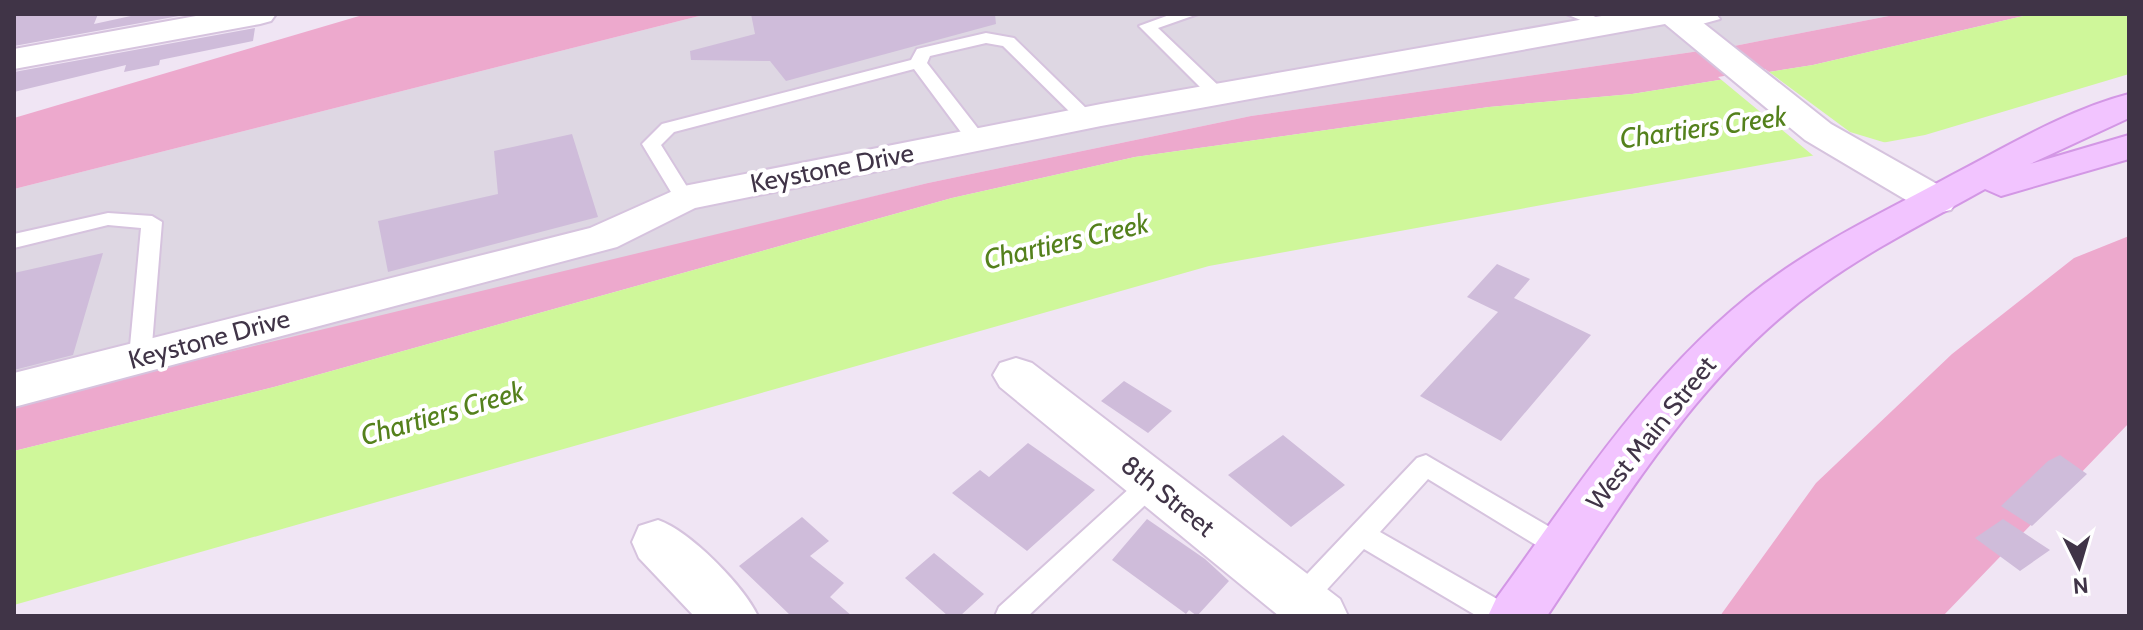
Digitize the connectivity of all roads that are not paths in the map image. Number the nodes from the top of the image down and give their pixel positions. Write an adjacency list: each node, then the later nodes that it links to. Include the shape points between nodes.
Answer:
1 (260, 14): 5 (street)
2 (1190, 14): 7 (lane, via 1147,26)
3 (1683, 16): 4 (street, Keystone Drive); 13 (street, via 1818,132)
4 (1589, 20): 7 (street, Keystone Drive)
5 (14, 59)
6 (918, 63): 9 (lane, via 923,53 986,38 1008,42); 10 (lane); 12 (lane, via 668,128 651,144)
7 (1217, 94): 9 (street, Keystone Drive)
8 (2129, 105): 13 (main road, West Main Street, via 2049,139)
9 (1086, 118): 10 (street, Keystone Drive)
10 (976, 139): 12 (street, Keystone Drive)
11 (2129, 146): 13 (main road, West Main Street)
12 (684, 198): 15 (street, Keystone Drive, via 603,238)
13 (1937, 201): 21 (main road, West Main Street, via 1806,275 1747,322 1692,375 1638,441)
14 (14, 241): 15 (lane, via 108,219 152,222)
15 (140, 357): 17 (street, Keystone Drive)
16 (1016, 375): 18 (street, 8th Street)
17 (14, 390)
18 (1151, 484): 22 (street, 8th Street); 24 (lane)
19 (1361, 534): 21 (lane, via 1426,465); 22 (lane); 25 (lane)
20 (658, 542): 23 (street)
21 (1563, 548): 26 (main road, West Main Street)
22 (1310, 608)
23 (730, 616)
24 (1009, 616)
25 (1501, 616)
26 (1516, 616)

